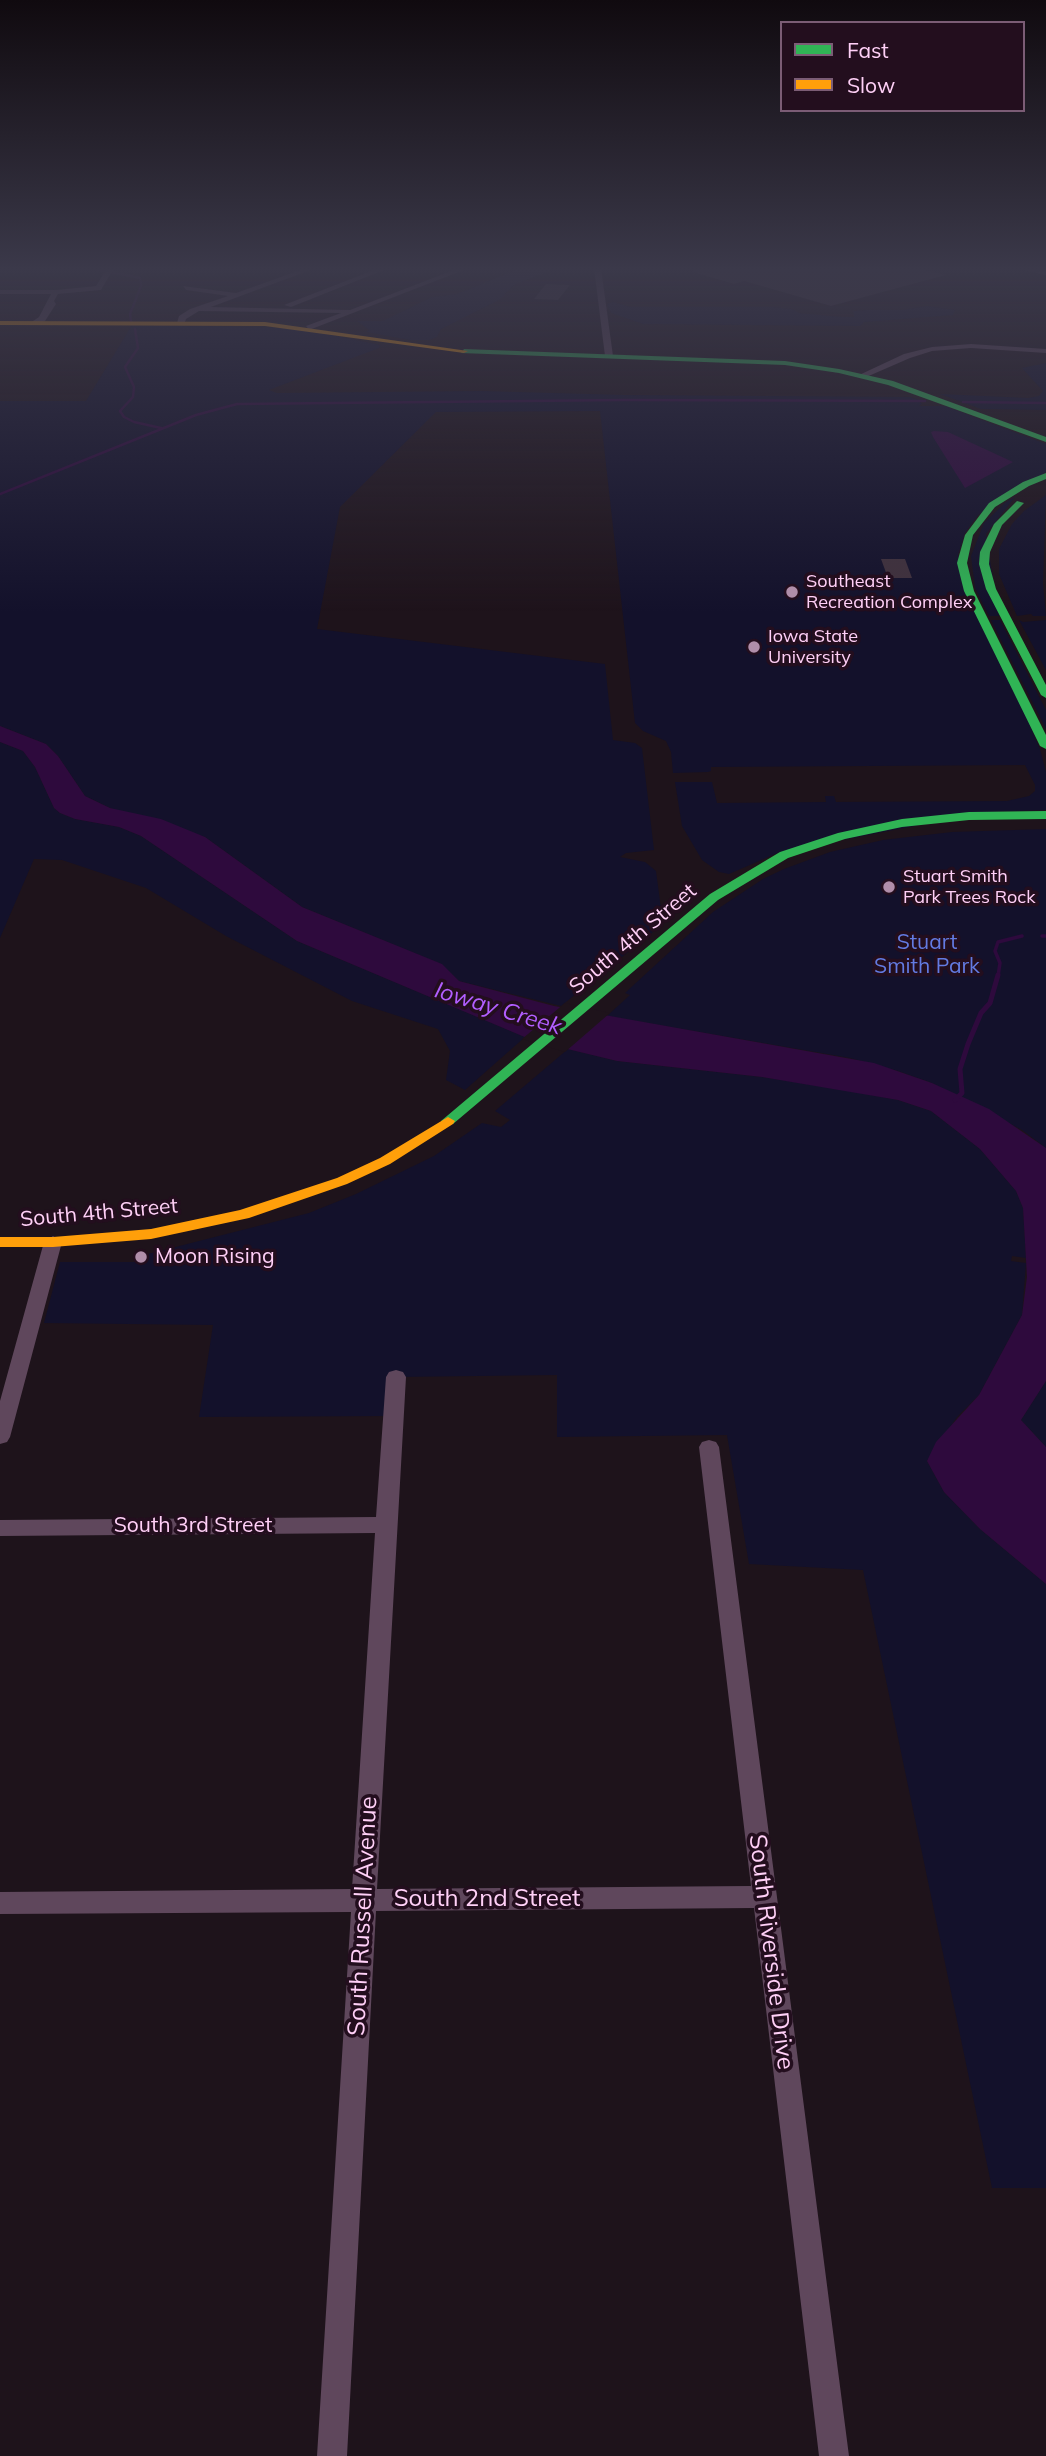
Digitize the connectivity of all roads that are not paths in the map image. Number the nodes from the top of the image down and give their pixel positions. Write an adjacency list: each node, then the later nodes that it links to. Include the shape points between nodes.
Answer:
1 (885, 383): 2 (main road)
2 (1046, 440)
3 (1046, 476): 6 (main road, via 992,505 969,535 962,563 969,591)
4 (1046, 487): 5 (main road, via 998,524 984,564 991,589)
5 (1046, 695)
6 (1046, 746)
7 (1046, 815): 9 (main road, South 4th Street, via 902,822 814,844)
8 (1046, 826): 9 (main road, South 4th Street, via 887,836)
9 (761, 870): 11 (main road, South 4th Street, via 714,897 519,1065 430,1135 385,1161 285,1202 201,1225)
10 (0, 1242): 11 (main road, South 4th Street)
11 (53, 1242): 13 (street)
12 (396, 1377): 15 (street, South Russell Avenue)
13 (0, 1437)
14 (709, 1447): 17 (street, South Riverside Drive)
15 (385, 1525): 16 (street, South 3rd Street); 18 (street, South Russell Avenue)
16 (0, 1528)
17 (764, 1897): 18 (street, South 2nd Street); 21 (street, South Riverside Drive)
18 (364, 1900): 19 (street, South 2nd Street); 20 (street, South Russell Avenue)
19 (0, 1903)
20 (332, 2456)
21 (834, 2456)

